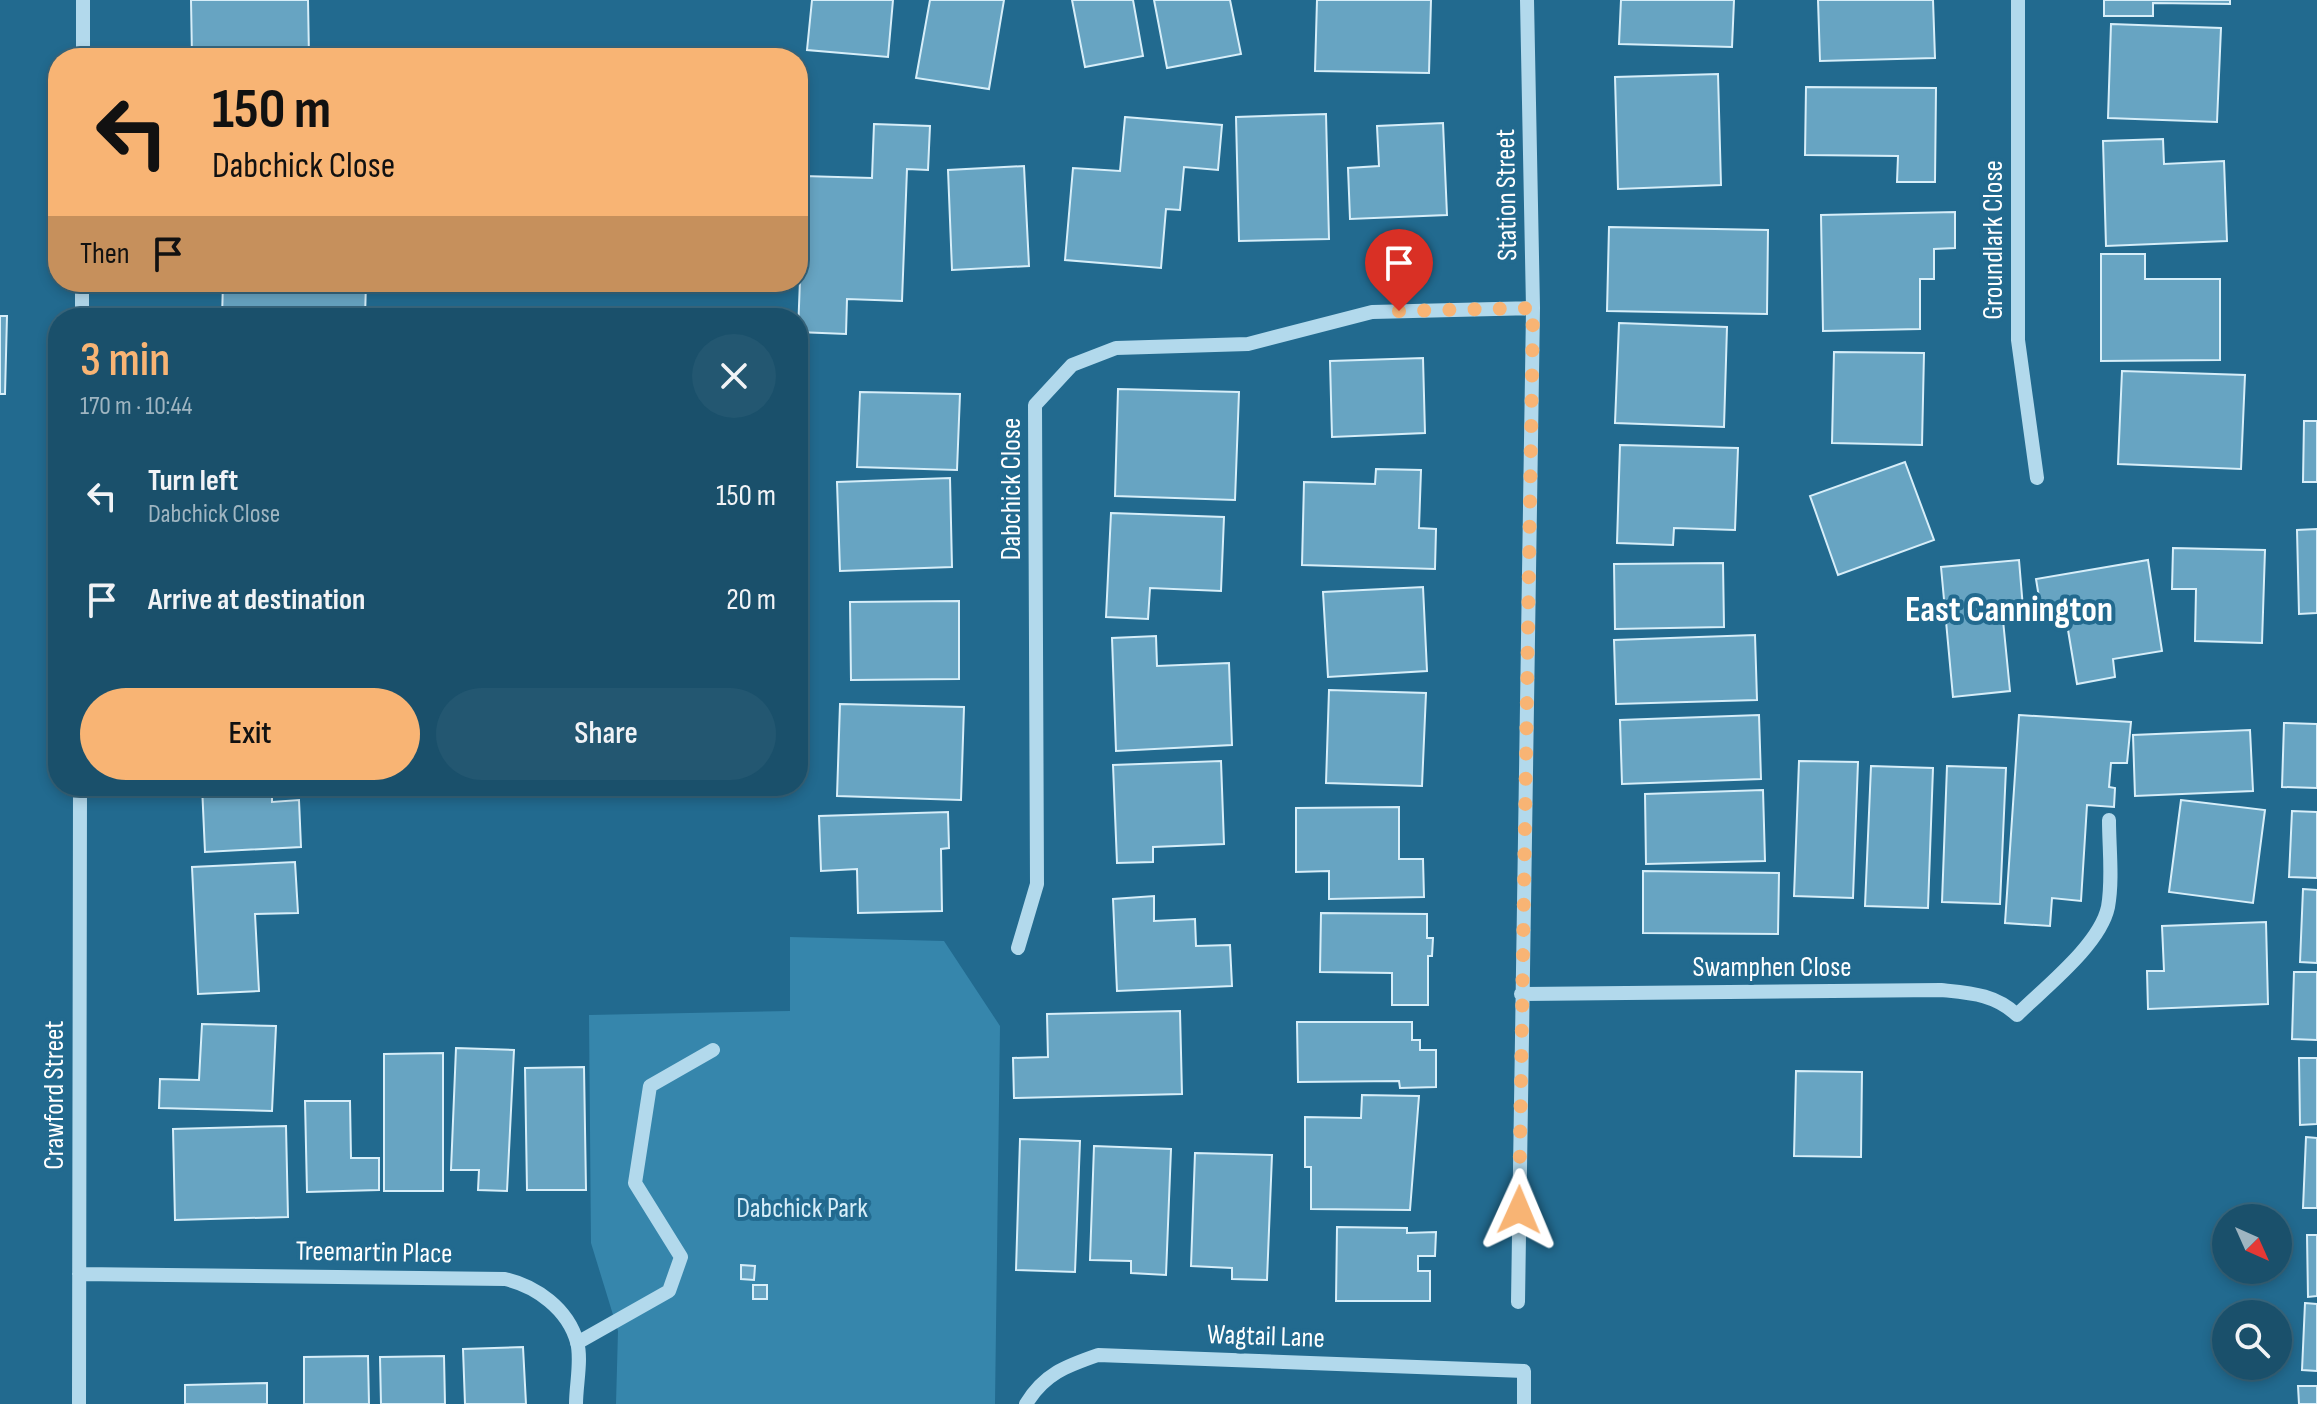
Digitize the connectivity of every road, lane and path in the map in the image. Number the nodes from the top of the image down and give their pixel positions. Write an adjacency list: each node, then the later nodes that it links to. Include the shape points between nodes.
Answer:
1 (83, 0): 4 (street)
2 (1527, 0): 5 (street, Station Street)
3 (2018, 0): 6 (street, Groundlark Close, via 2018,340)
4 (83, 48)
5 (1533, 308): 9 (street, Dabchick Close, via 1372,312 1248,344 1116,348 1072,365 1035,405 1037,884); 10 (street, Station Street)
6 (2037, 478)
7 (80, 796): 12 (street, Crawford Street)
8 (2109, 820): 10 (street, Swamphen Close, via 2109,892 2102,922 2017,1015 1983,995 1941,990)
9 (1018, 948)
10 (1521, 994): 13 (street, Station Street)
11 (713, 1050): 14 (street, via 650,1086 635,1183 681,1257 669,1291)
12 (79, 1274): 14 (street, Treemartin Place, via 505,1279 527,1284 544,1296 564,1316); 15 (street, Crawford Street)
13 (1518, 1302)
14 (577, 1343): 16 (street)
15 (79, 1404)
16 (576, 1404)
17 (1026, 1404): 18 (street, Wagtail Lane, via 1037,1385 1059,1368 1098,1355 1524,1371)
18 (1524, 1404)

